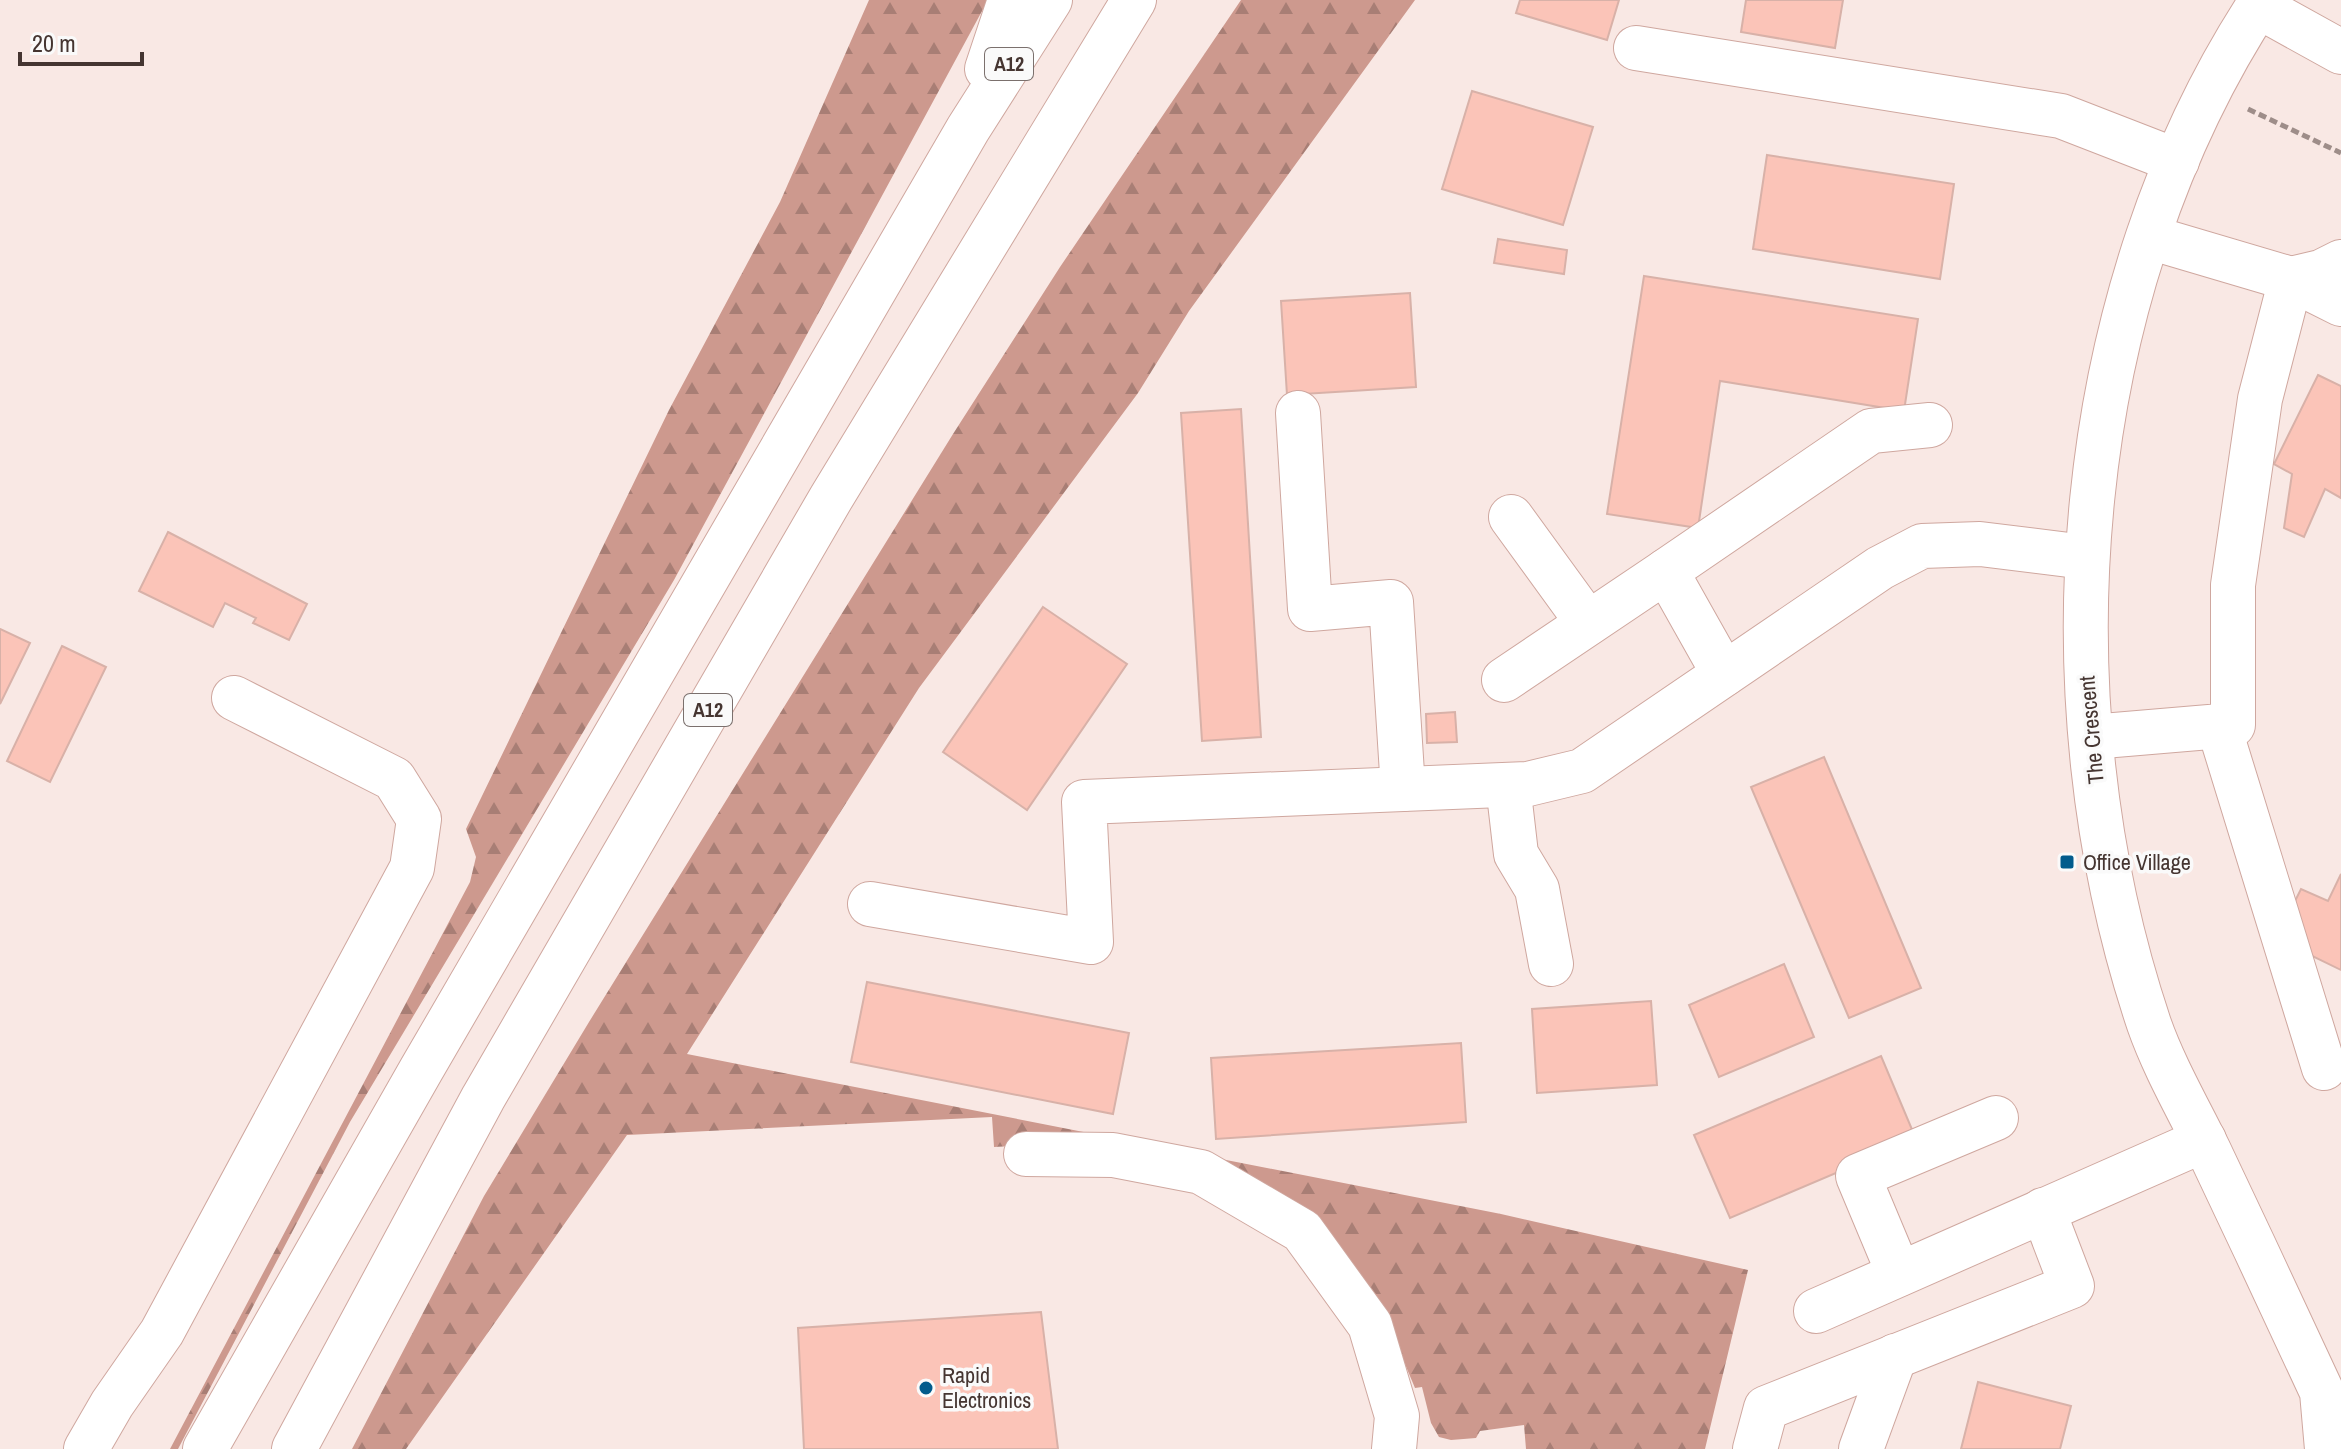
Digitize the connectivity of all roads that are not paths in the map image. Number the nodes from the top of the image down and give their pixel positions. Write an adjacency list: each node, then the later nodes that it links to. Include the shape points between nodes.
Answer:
1 (1010, 0): 9 (main road, A12)
2 (1050, 0): 9 (main road, A12)
3 (1134, 0): 8 (main road, A12)
4 (1153, 0): 8 (main road, A12)
5 (2260, 3): 7 (main road); 10 (main road, The Crescent, via 2207,88)
6 (1636, 48): 10 (main road, via 2061,116)
7 (2341, 52)
8 (1101, 54): 40 (main road, A12, via 831,498 491,1084)
9 (968, 129): 39 (main road, A12)
10 (2177, 161): 11 (main road, The Crescent)
11 (2149, 237): 13 (main road); 18 (main road, The Crescent, via 2106,391)
12 (2341, 262): 13 (main road)
13 (2291, 279): 14 (main road); 24 (main road, via 2260,399 2233,585 2233,725)
14 (2341, 304)
15 (1298, 413): 27 (main road, via 1310,609 1391,602)
16 (1930, 425): 19 (main road, via 1871,431)
17 (1511, 517): 20 (main road)
18 (2085, 557): 21 (main road, via 1980,544 1922,546 1880,568); 25 (main road, The Crescent, via 2085,681)
19 (1666, 571): 20 (main road); 21 (main road)
20 (1588, 623): 22 (main road)
21 (1724, 674): 26 (main road, via 1582,771)
22 (1504, 680)
23 (234, 698): 38 (main road, via 394,779 419,819 412,868 213,1242)
24 (2219, 727): 25 (main road); 30 (main road)
25 (2091, 737): 32 (main road, The Crescent, via 2102,834 2119,917 2150,1027)
26 (1508, 785): 27 (main road); 29 (main road, via 1516,854 1537,889)
27 (1403, 789): 28 (main road, via 1084,802 1091,942)
28 (870, 904)
29 (1551, 964)
30 (2324, 1068)
31 (1996, 1118): 35 (main road, via 1858,1176)
32 (2204, 1140): 34 (main road); 44 (main road, The Crescent, via 2322,1392)
33 (1026, 1154): 41 (main road, via 1113,1155 1201,1172 1302,1231 1370,1325 1397,1416)
34 (2043, 1210): 35 (main road); 37 (main road, via 2072,1286)
35 (1899, 1274): 36 (main road)
36 (1816, 1311)
37 (1895, 1356): 42 (main road, via 1766,1408); 43 (main road)
38 (86, 1449)
39 (205, 1449)
40 (294, 1449)
41 (1394, 1449)
42 (1755, 1449)
43 (1861, 1449)
44 (2327, 1449)

